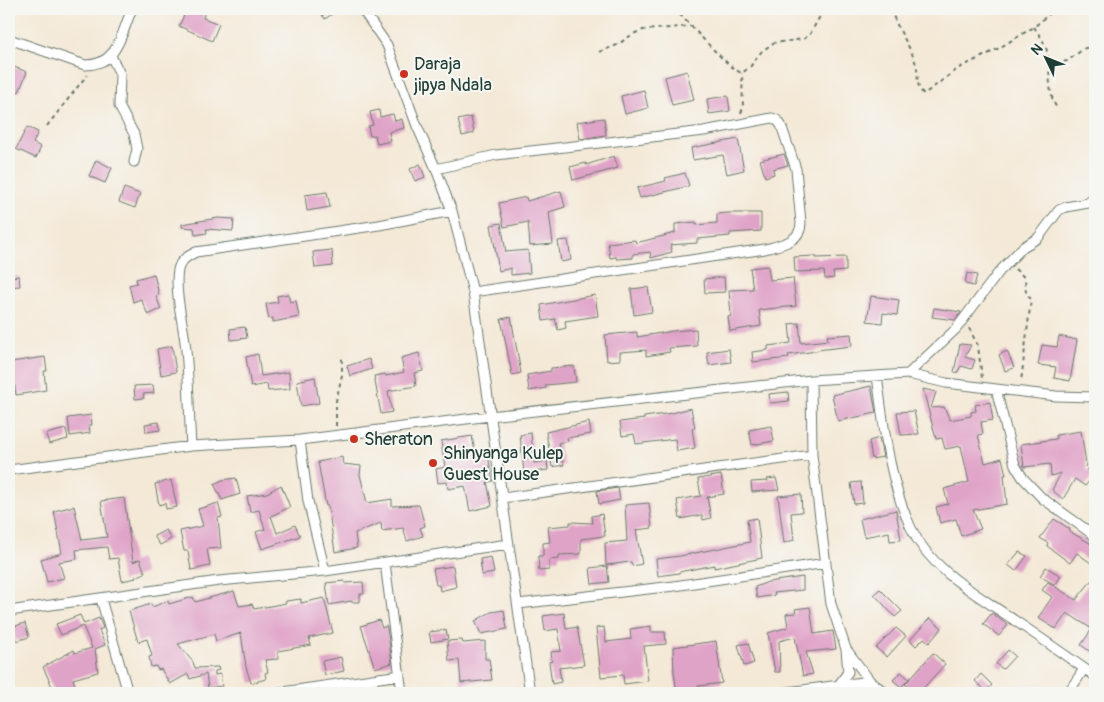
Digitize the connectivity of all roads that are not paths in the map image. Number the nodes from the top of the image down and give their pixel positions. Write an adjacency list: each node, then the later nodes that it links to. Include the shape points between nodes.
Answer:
1 (132, 9): 4 (street)
2 (362, 9): 6 (street, via 388,45)
3 (9, 39): 4 (street, via 85,65 95,65)
4 (111, 56): 5 (street, via 120,74 119,106 134,134 137,149)
5 (134, 162)
6 (436, 169): 8 (street); 9 (street, via 496,155 738,126 772,118 781,125 796,169 801,228 793,240 766,249)
7 (1095, 197): 10 (street, via 1088,203 1061,208 1039,237 1023,247 986,287 965,319)
8 (452, 211): 9 (street); 17 (street, via 187,256 178,270 178,286 186,349)
9 (473, 292): 15 (street)
10 (908, 374): 11 (street); 13 (street)
11 (876, 376): 12 (street); 30 (street, via 899,496 911,530 928,555 955,579)
12 (812, 380): 15 (street); 18 (street)
13 (996, 389): 14 (street); 21 (street, via 1018,472 1042,498)
14 (1095, 397)
15 (490, 416): 16 (street); 20 (street)
16 (300, 440): 17 (street); 25 (street, via 308,501)
17 (191, 446): 19 (street)
18 (812, 455): 20 (street); 24 (street)
19 (9, 470)
20 (502, 498): 22 (street)
21 (1095, 536)
22 (508, 544): 23 (street); 27 (street)
23 (385, 563): 25 (street); 31 (street)
24 (826, 563): 27 (street, via 674,586); 29 (street, via 832,604)
25 (325, 571): 26 (street, via 219,581)
26 (101, 599): 28 (street); 36 (street)
27 (518, 604): 39 (street)
28 (9, 611)
29 (846, 649): 33 (street); 34 (street, via 848,672)
30 (1084, 668): 32 (street); 42 (street)
31 (400, 675): 35 (street); 38 (street)
32 (1095, 676)
33 (870, 681): 34 (street); 41 (street)
34 (838, 686): 40 (street)
35 (292, 692): 37 (street)
36 (128, 693)
37 (276, 693)
38 (402, 693)
39 (530, 693)
40 (780, 693)
41 (886, 693)
42 (1068, 693)

